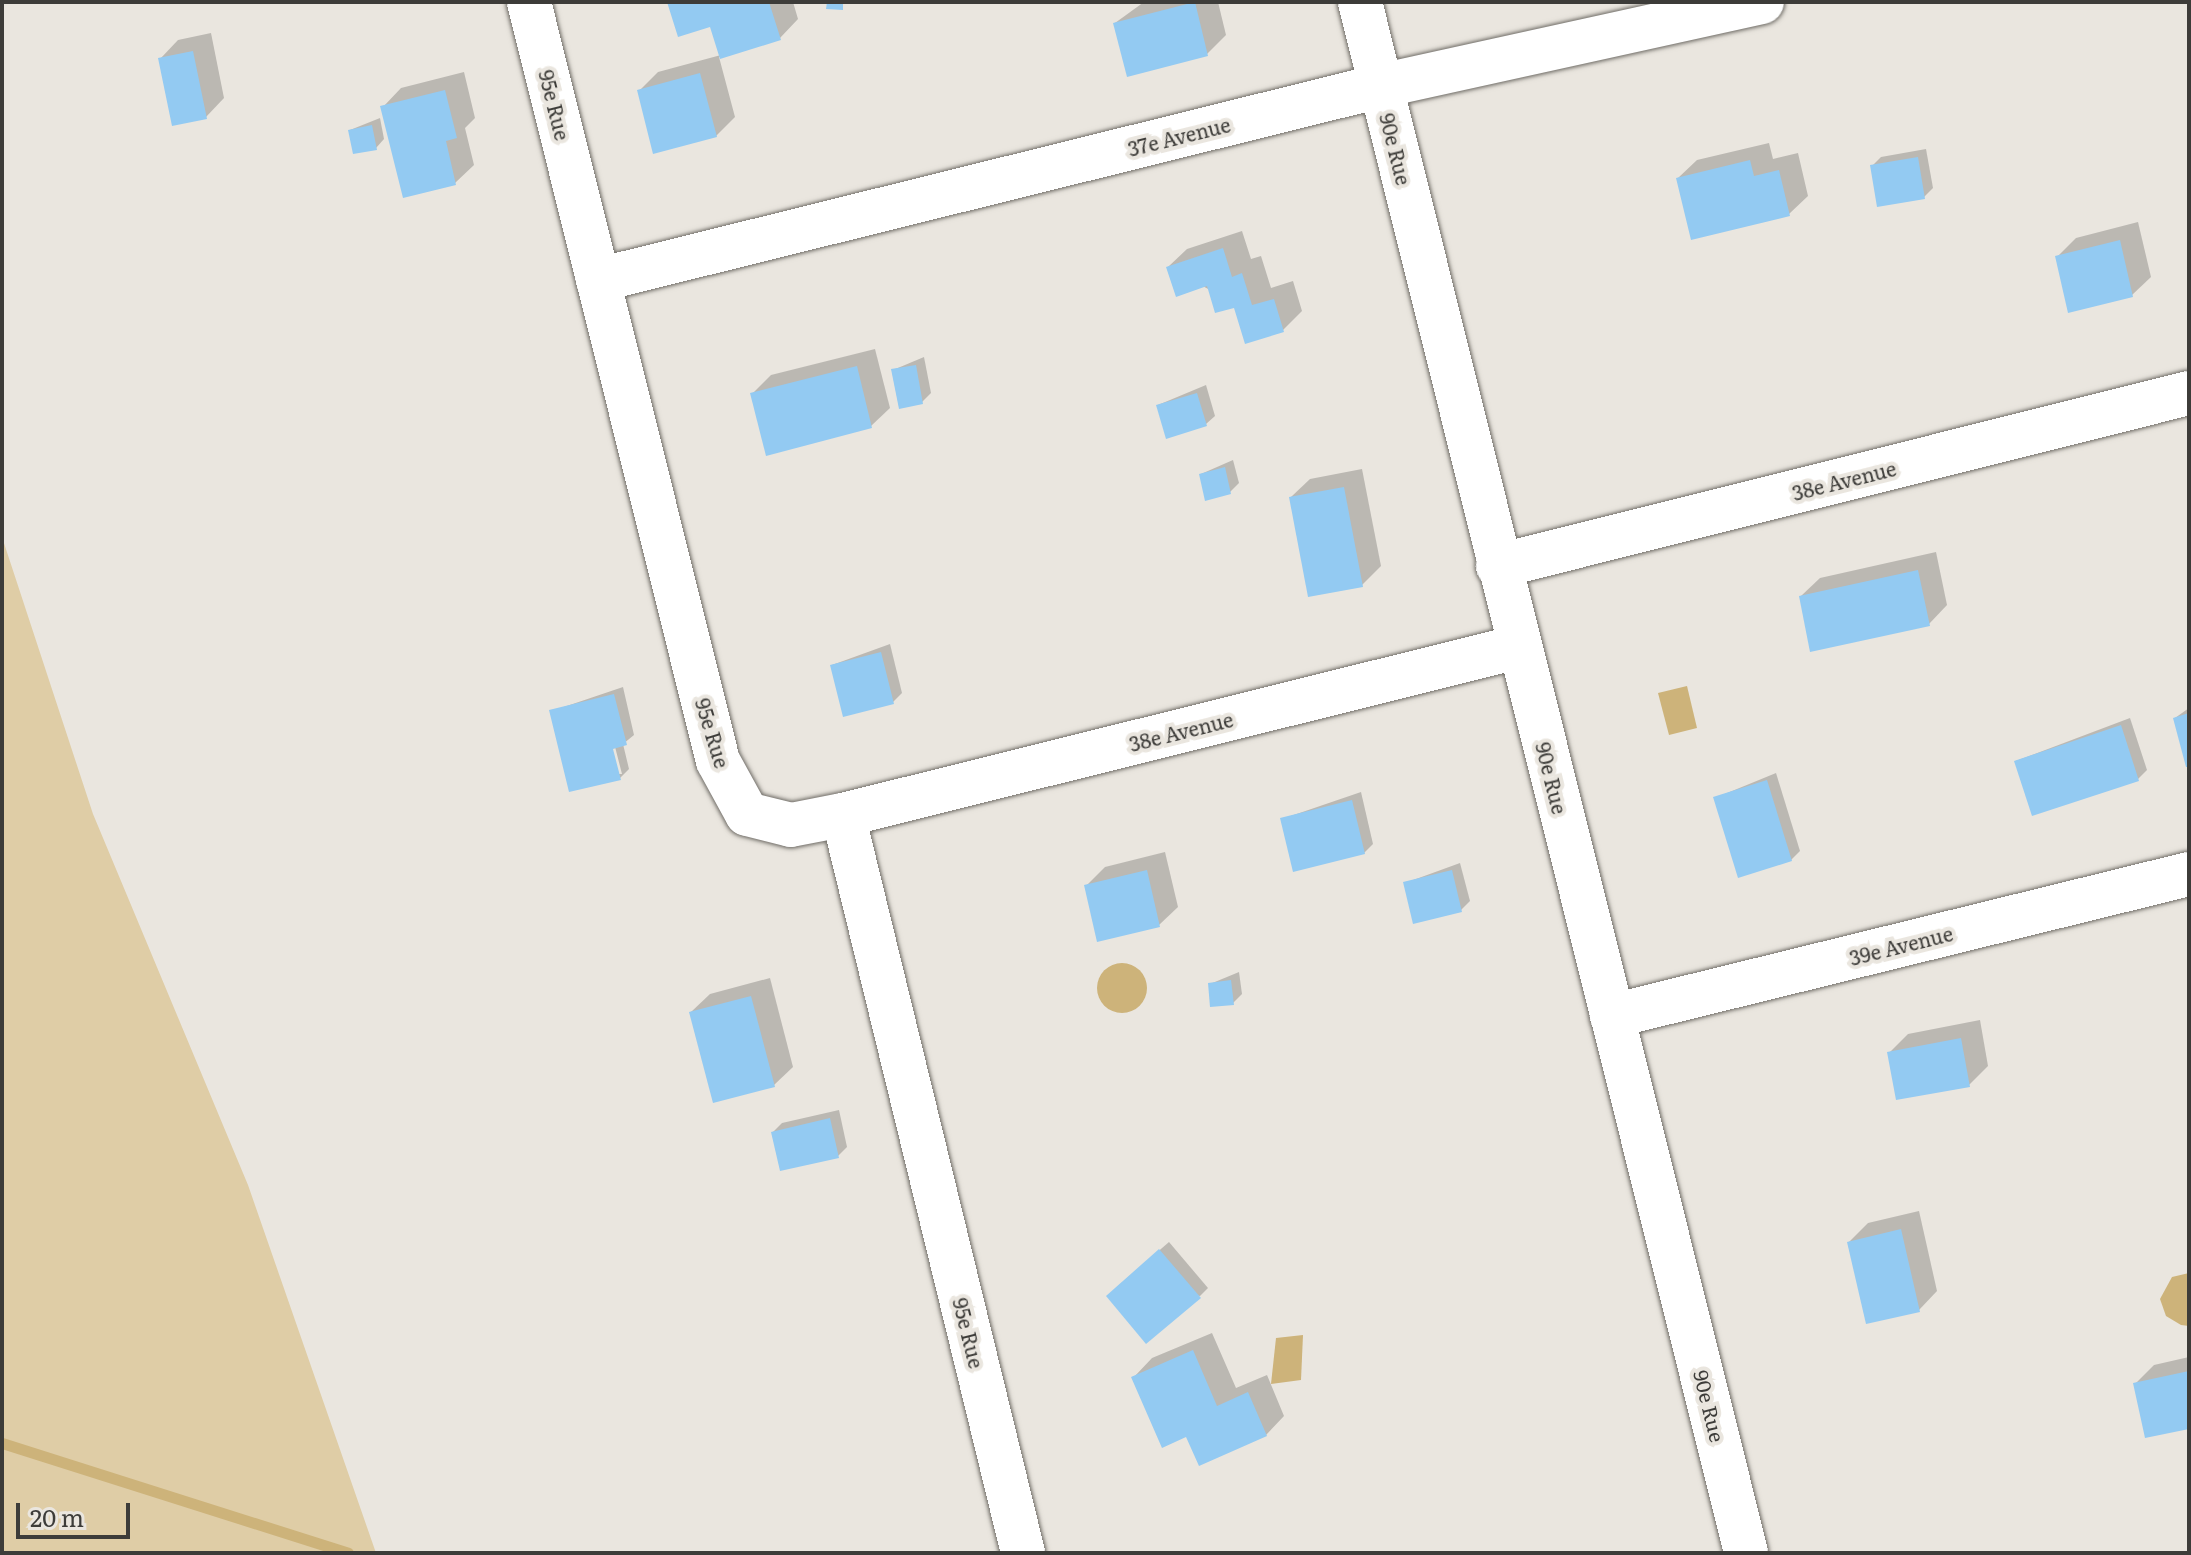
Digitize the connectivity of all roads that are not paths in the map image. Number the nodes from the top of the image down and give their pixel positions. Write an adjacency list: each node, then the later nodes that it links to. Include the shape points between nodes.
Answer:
1 (529, 2): 5 (street, 95e Rue)
2 (1360, 2): 4 (street, 90e Rue)
3 (1762, 2): 4 (street, 37e Avenue)
4 (1380, 86): 5 (street, 37e Avenue); 7 (street, 90e Rue)
5 (598, 280): 9 (street, 95e Rue, via 718,761 747,814 791,825)
6 (2189, 393): 7 (street, 38e Avenue)
7 (1498, 566): 8 (street, 90e Rue)
8 (1518, 647): 9 (street, 38e Avenue); 11 (street, 90e Rue)
9 (843, 815): 12 (street, 95e Rue)
10 (2189, 874): 11 (street, 39e Avenue)
11 (1612, 1016): 13 (street, 90e Rue)
12 (1023, 1553)
13 (1746, 1553)

